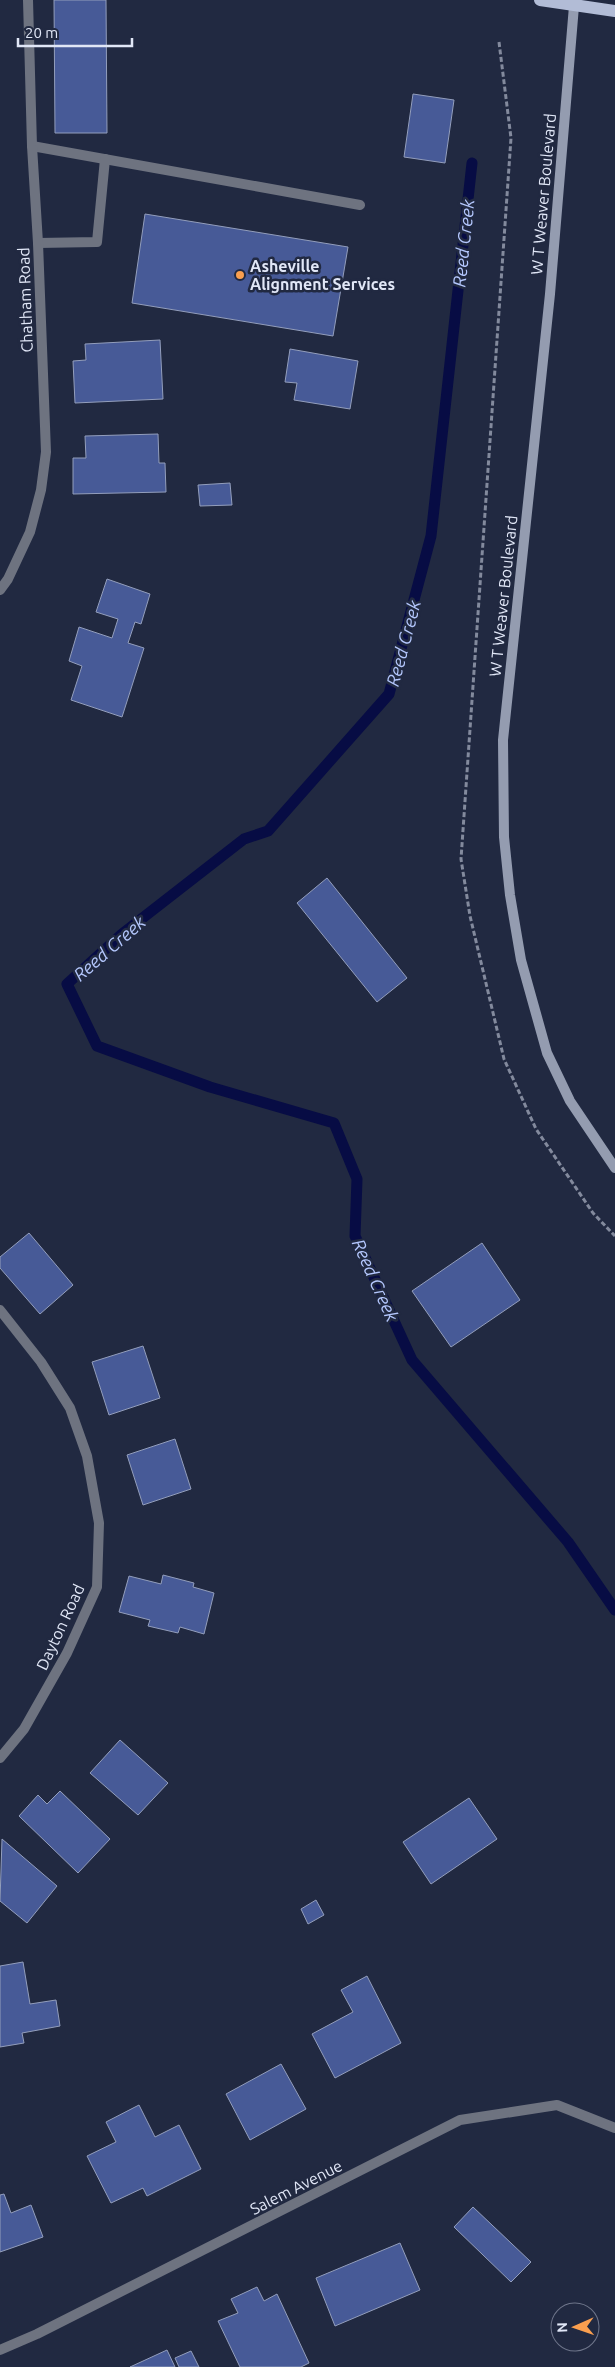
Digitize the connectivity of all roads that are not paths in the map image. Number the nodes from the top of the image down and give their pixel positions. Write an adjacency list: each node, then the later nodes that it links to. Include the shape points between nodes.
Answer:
1 (28, 0): 5 (street, Chatham Road)
2 (540, 0): 3 (main road)
3 (574, 6): 4 (main road); 10 (main road, W T Weaver Boulevard, via 550,294 503,740 504,837 521,960 547,1053 570,1101)
4 (615, 12)
5 (32, 146): 6 (street); 8 (street, Chatham Road)
6 (105, 159): 7 (street); 8 (street, via 97,242)
7 (360, 205)
8 (38, 242): 9 (street, Chatham Road, via 46,452 41,490 30,532)
9 (0, 590)
10 (615, 1168)
11 (0, 1310): 12 (street, Dayton Road, via 41,1362 70,1408 87,1456 99,1523 97,1587 63,1662 24,1729)
12 (0, 1758)
13 (615, 2128): 14 (street, Salem Avenue, via 556,2105 460,2120)
14 (0, 2350)

